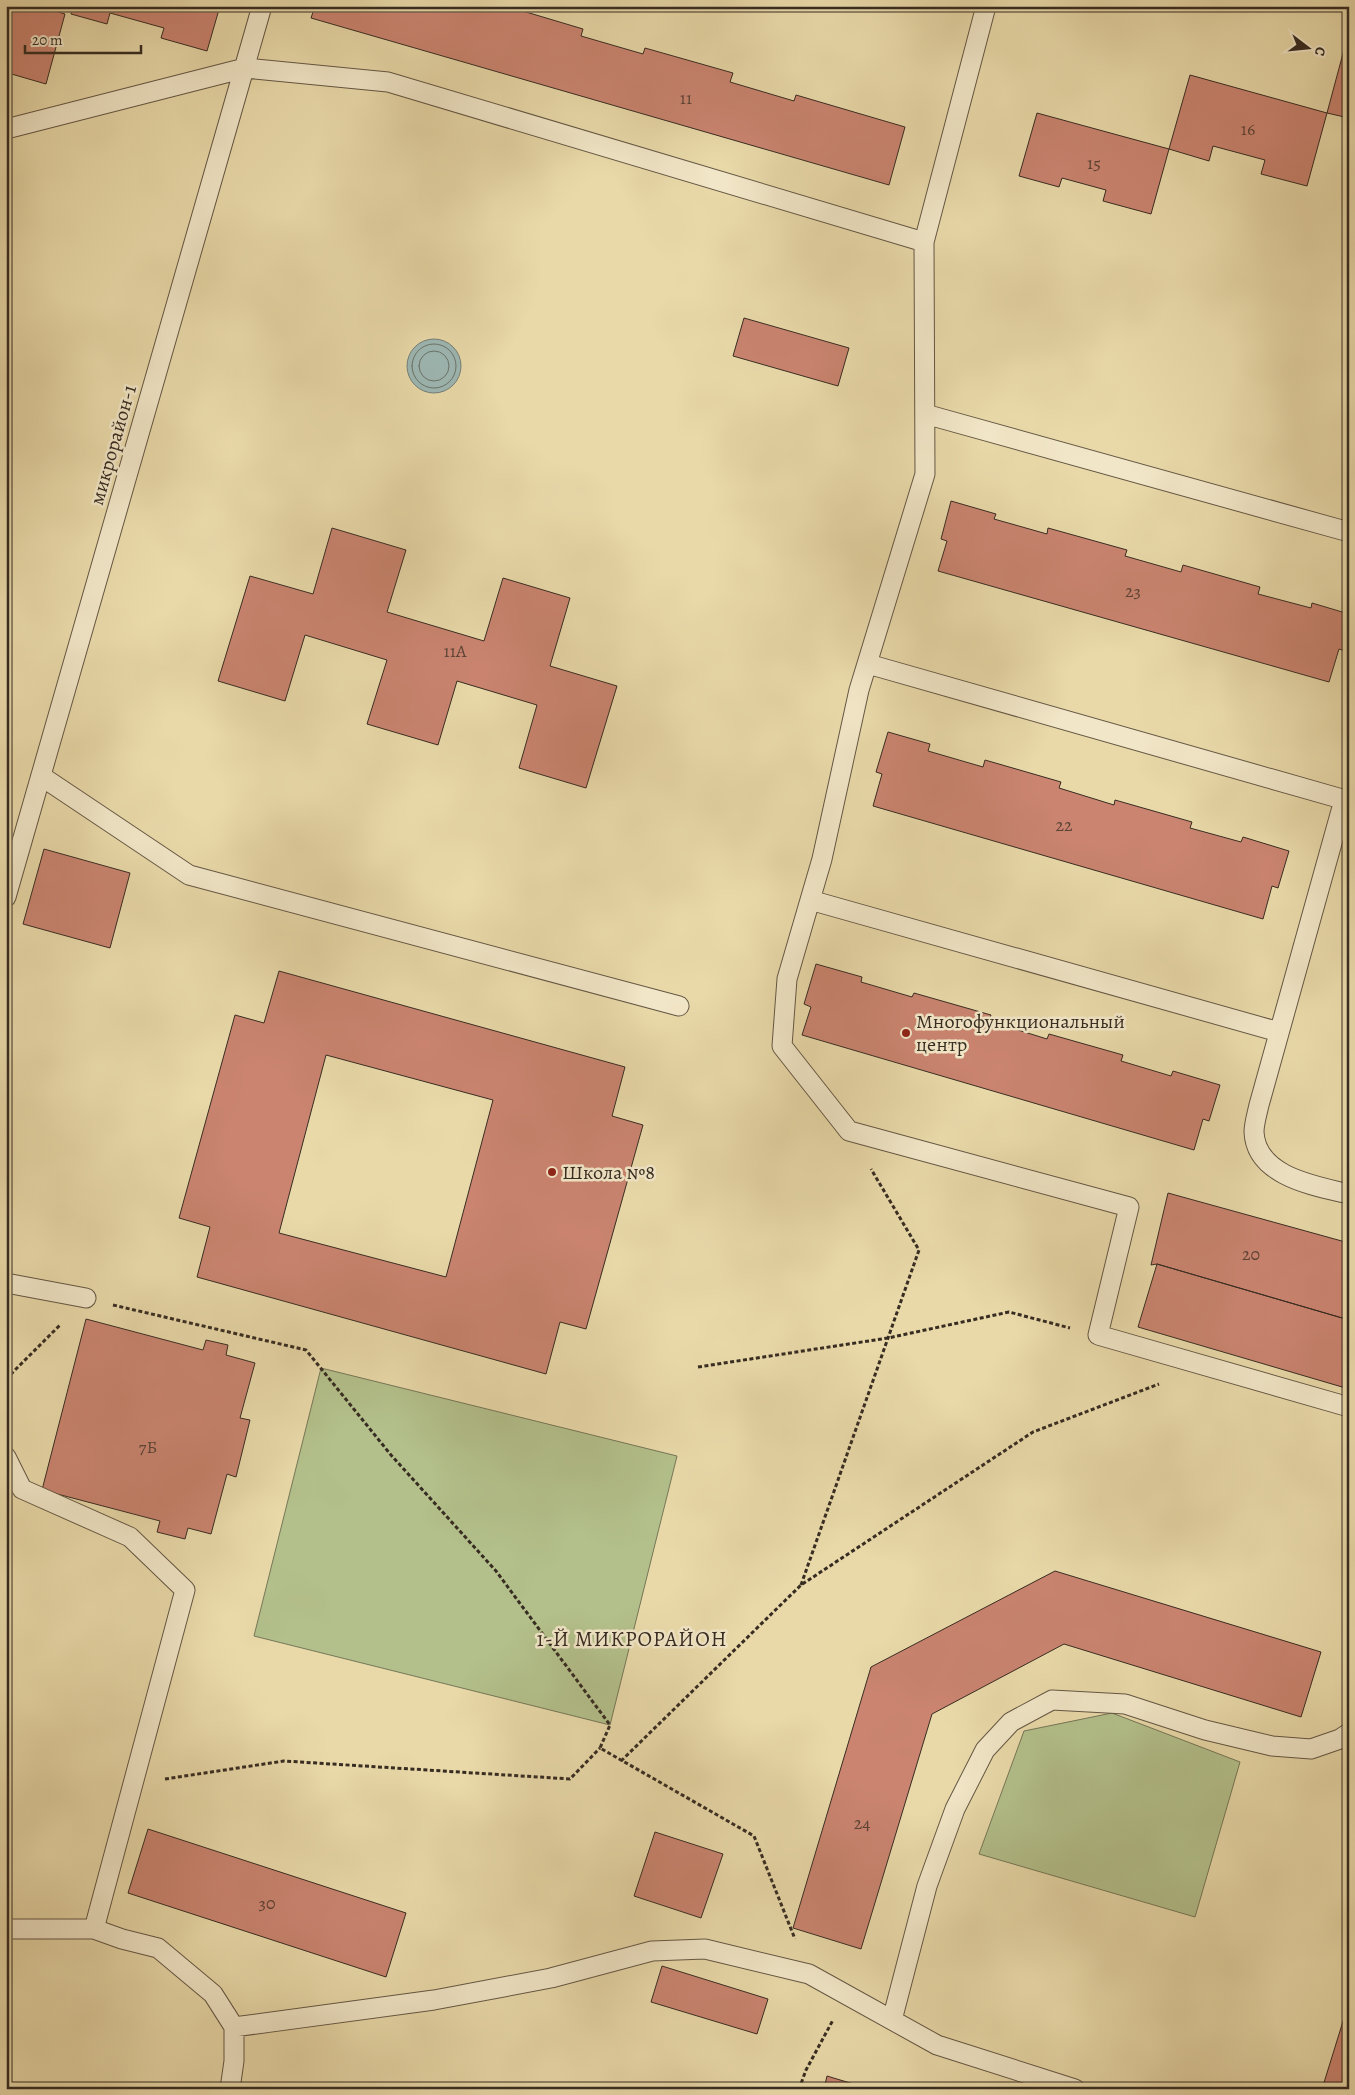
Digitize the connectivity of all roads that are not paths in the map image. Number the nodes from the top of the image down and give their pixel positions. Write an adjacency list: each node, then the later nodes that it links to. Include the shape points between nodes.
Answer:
1 (262, 6): 3 (lane, микрорайон-1)
2 (986, 6): 5 (lane)
3 (245, 68): 4 (lane); 5 (lane, via 388,82); 9 (lane, микрорайон-1)
4 (6, 129)
5 (924, 242): 6 (lane)
6 (925, 414): 7 (lane); 8 (lane, via 926,474)
7 (1349, 532)
8 (868, 664): 10 (lane); 12 (lane, via 859,690)
9 (41, 776): 11 (lane, микрорайон-1); 13 (lane, via 189,875)
10 (1346, 801): 14 (lane)
11 (6, 897)
12 (810, 900): 14 (lane); 18 (lane, via 787,979 782,1046 849,1132 1129,1207 1098,1334)
13 (679, 1006)
14 (1279, 1032): 15 (lane, via 1254,1133 1260,1152 1278,1172)
15 (1349, 1194)
16 (6, 1283): 17 (lane)
17 (86, 1298)
18 (1349, 1407)
19 (6, 1457): 22 (lane, via 22,1490 130,1537 185,1590)
20 (1349, 1733): 23 (lane, via 1340,1740 1311,1748 1272,1746 1205,1730 1125,1704 1052,1700 1011,1722 985,1750 955,1808 927,1886)
21 (6, 1929): 22 (lane)
22 (94, 1929): 24 (lane, via 158,1948 213,1994)
23 (892, 2020): 24 (lane, via 809,1974 705,1949 652,1951 550,1978 434,2000); 26 (lane, via 937,2045)
24 (234, 2027): 25 (lane)
25 (230, 2089)
26 (1075, 2089)

